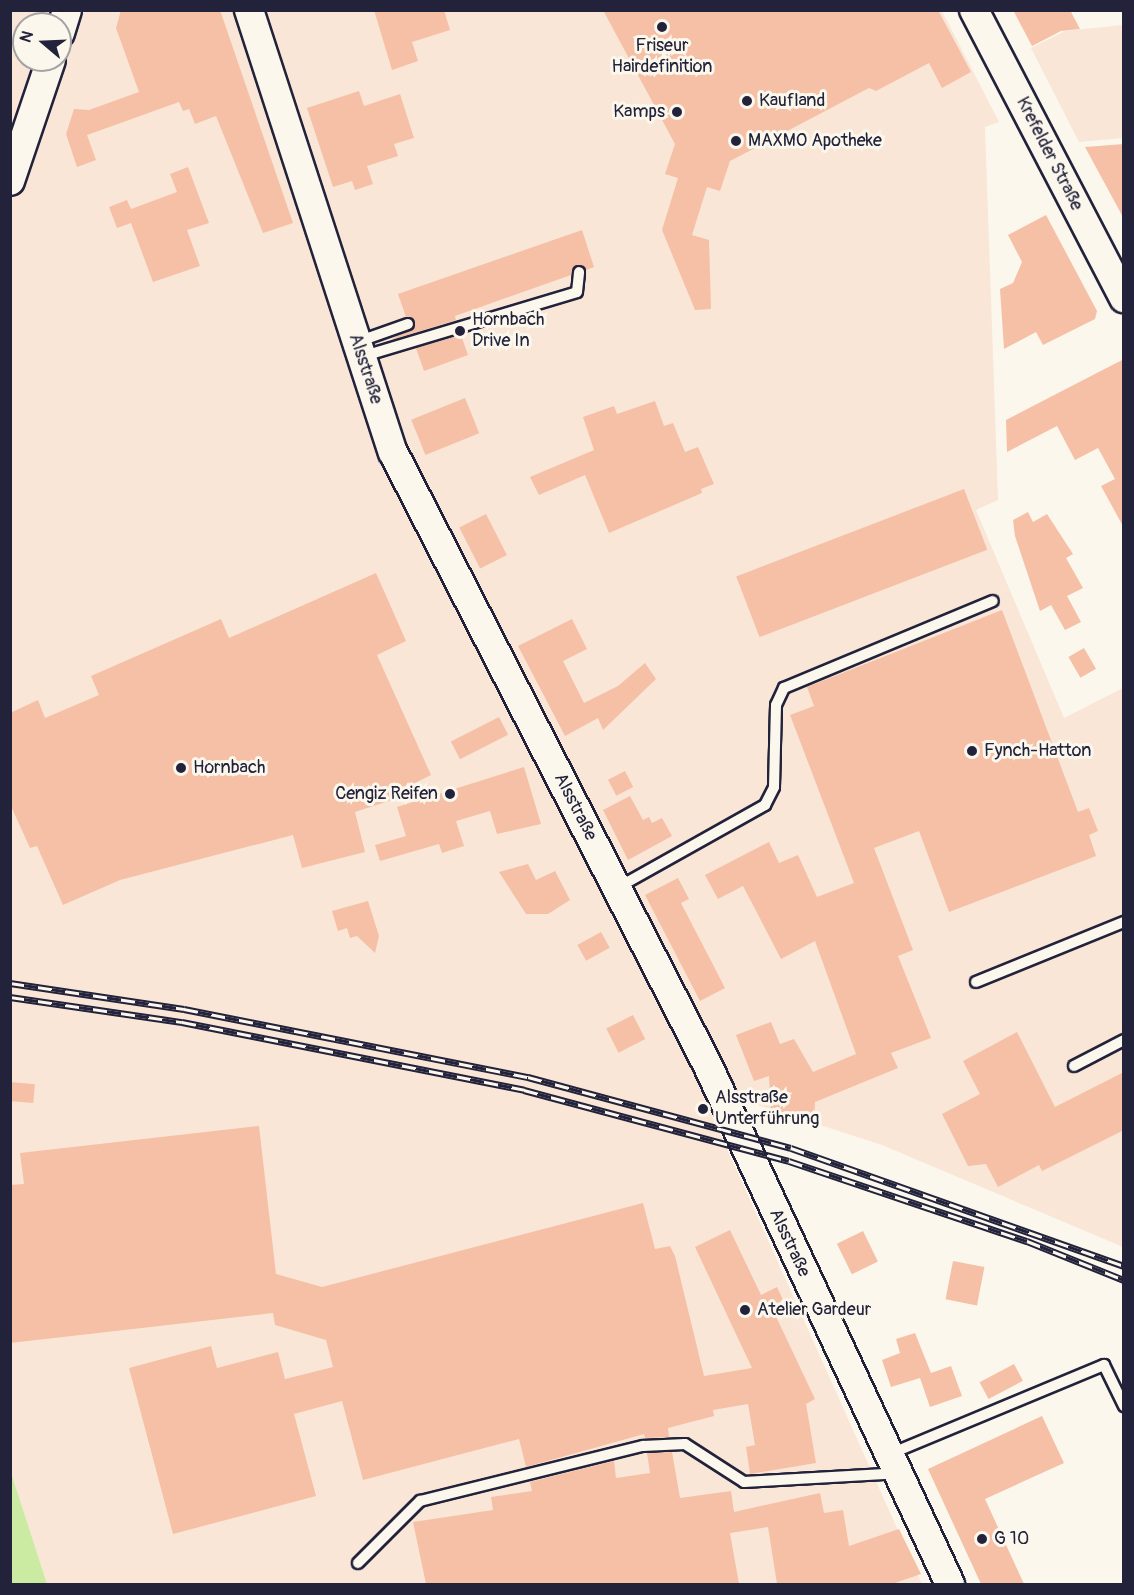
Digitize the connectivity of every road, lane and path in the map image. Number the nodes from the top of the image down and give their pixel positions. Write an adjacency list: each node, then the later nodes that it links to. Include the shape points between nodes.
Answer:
1 (249, 10): 8 (street, Alsstraße)
2 (974, 10): 6 (street, Krefelder Straße)
3 (47, 72): 4 (street)
4 (10, 181)
5 (579, 272): 8 (lane, via 577,292)
6 (1124, 298)
7 (408, 324): 8 (lane)
8 (359, 350): 10 (street, Alsstraße, via 393,452)
9 (993, 601): 10 (lane, via 784,688 776,705 774,787 765,806)
10 (616, 888): 16 (street, Alsstraße, via 708,1066)
11 (1124, 922): 12 (lane)
12 (976, 982)
13 (1124, 1040): 14 (lane)
14 (1074, 1066)
15 (1124, 1406): 16 (lane, via 1104,1365)
16 (894, 1464): 17 (lane, via 744,1482 685,1444 643,1446 420,1501); 18 (street, Alsstraße)
17 (358, 1563)
18 (944, 1582)

